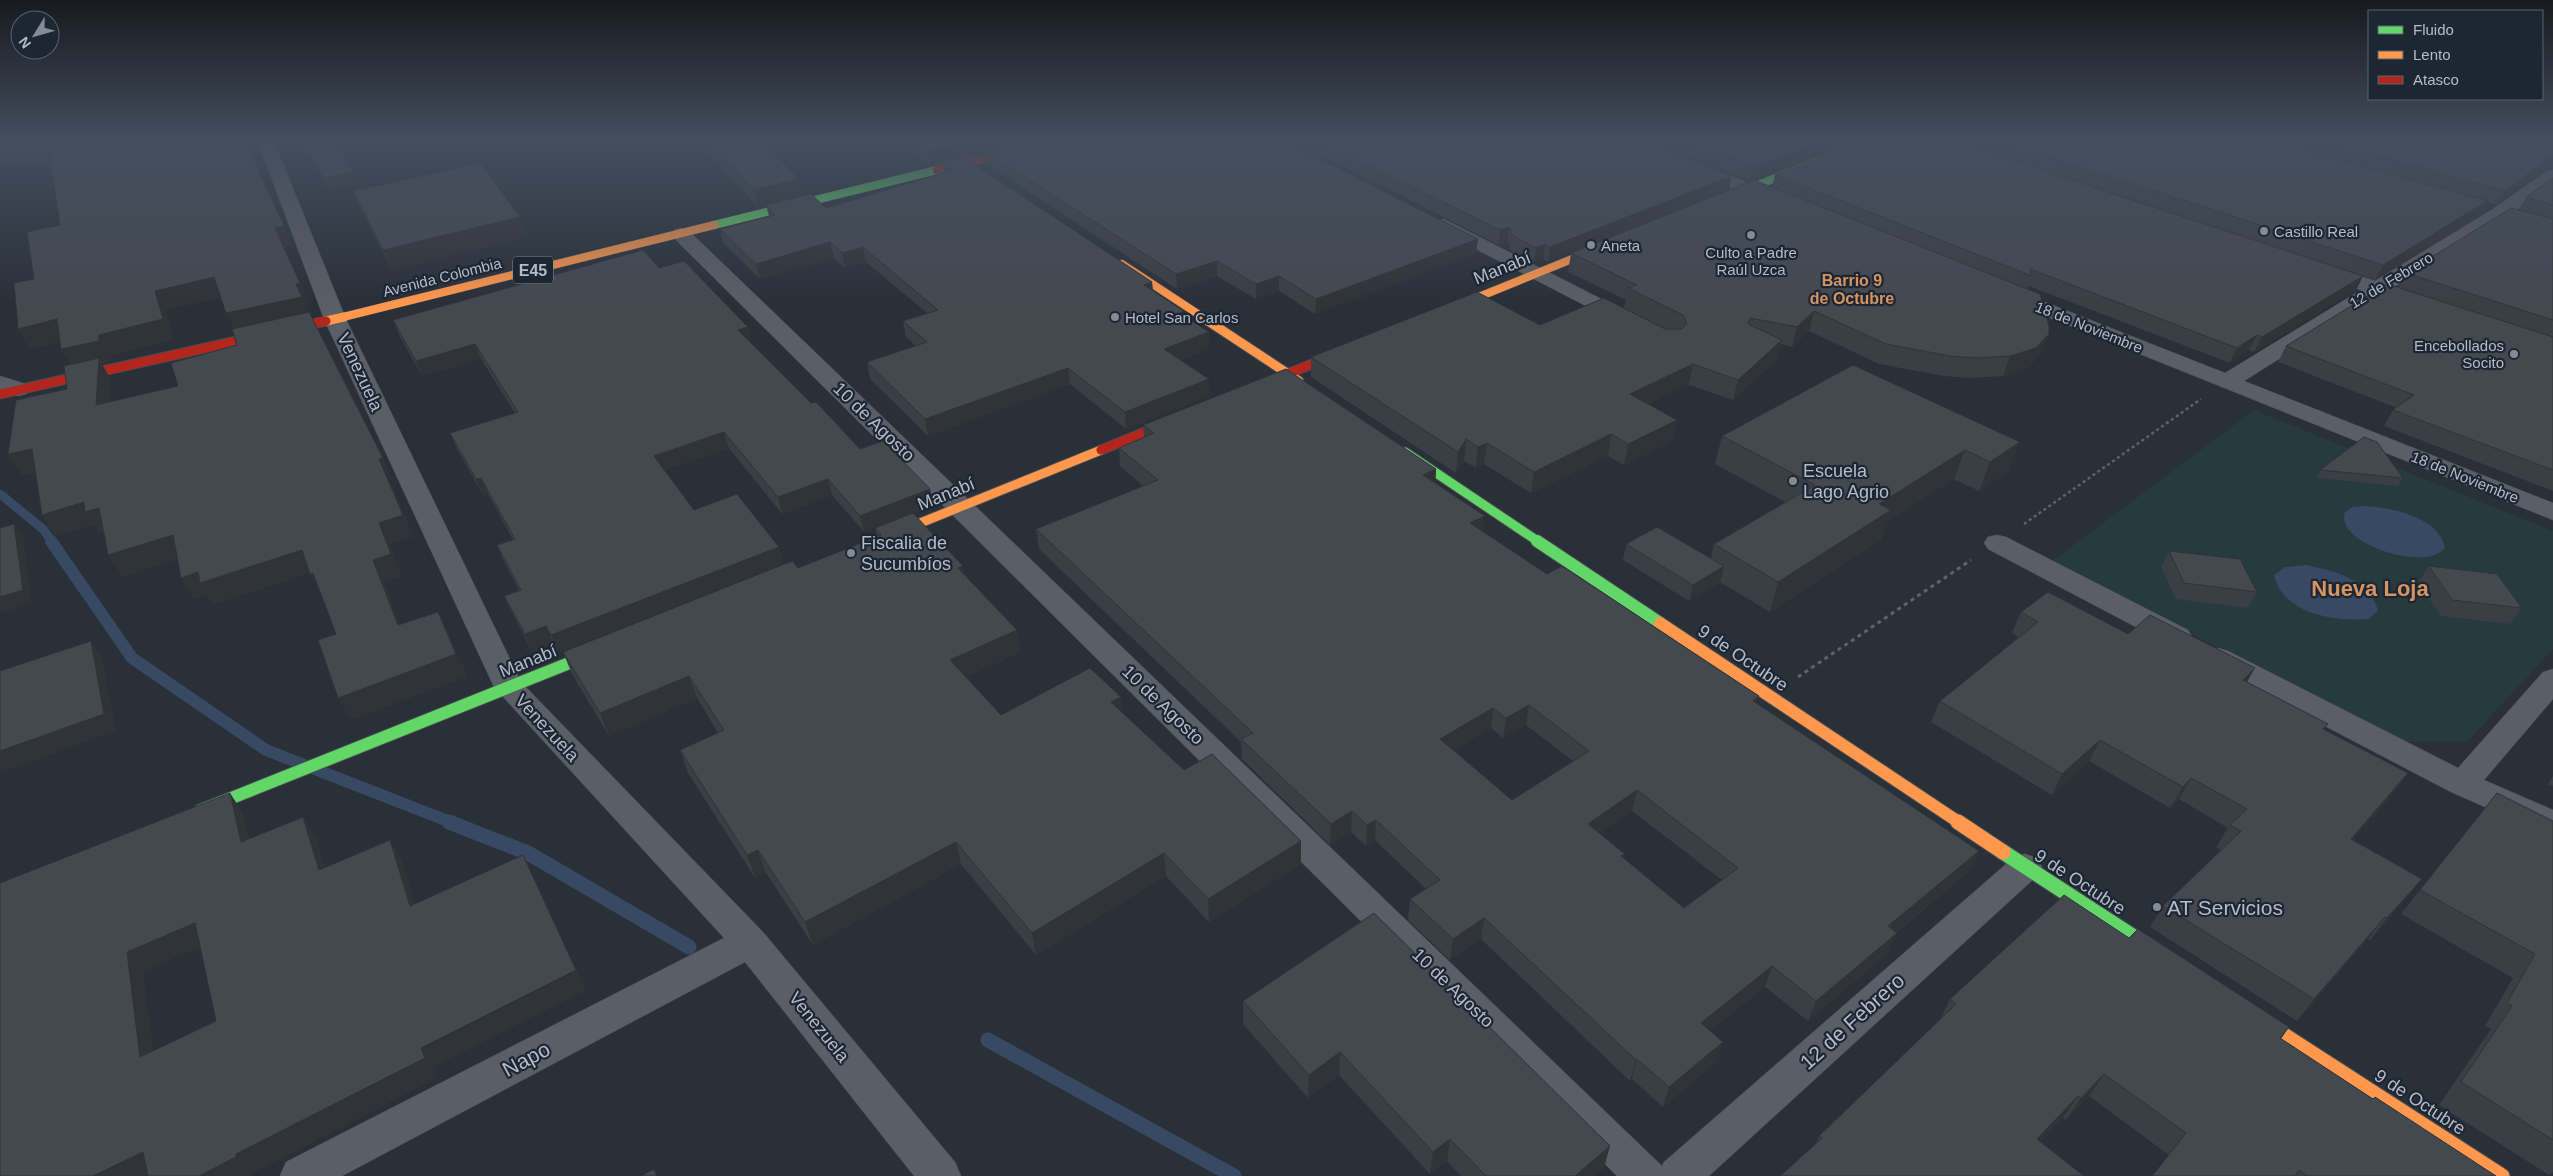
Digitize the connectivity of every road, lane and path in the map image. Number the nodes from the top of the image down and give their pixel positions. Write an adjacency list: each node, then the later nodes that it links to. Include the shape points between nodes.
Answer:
1 (286, 194): 18 (street, Venezuela)
2 (844, 194): 9 (street, Avenida Colombia / E45)
3 (1735, 194): 6 (street)
4 (1760, 194): 7 (street)
5 (2527, 194): 15 (street, 12 de Febrero)
6 (1711, 203)
7 (1794, 207)
8 (1432, 219): 13 (street)
9 (681, 234): 18 (street, Avenida Colombia / E45); 28 (street, 10 de Agosto)
10 (1620, 240): 13 (street, Manabí)
11 (1108, 255): 21 (street)
12 (2311, 267): 15 (street)
13 (1537, 273): 17 (street, Manabí); 19 (street)
14 (1996, 289): 22 (street, 18 de Noviembre)
15 (2377, 289): 16 (street); 22 (street, 12 de Febrero)
16 (2432, 307)
17 (1436, 314)
18 (334, 319): 23 (street, Avenida Colombia / E45); 34 (street, Venezuela)
19 (1644, 328)
20 (1362, 344): 21 (street)
21 (1288, 374): 24 (street); 25 (street)
22 (2226, 382): 29 (street, 18 de Noviembre)
23 (6, 389)
24 (1313, 390)
25 (1242, 392)
26 (1188, 414): 28 (street, Manabí)
27 (1396, 446): 38 (street, 9 de Octubre)
28 (960, 507): 30 (street, Manabí); 44 (street, 10 de Agosto)
29 (2553, 512)
30 (877, 540)
31 (1997, 543): 35 (street)
32 (610, 647): 34 (street, Manabí)
33 (2553, 679): 35 (street)
34 (509, 687): 36 (street, Manabí); 39 (street, Venezuela)
35 (2462, 784): 37 (street)
36 (184, 817)
37 (2553, 824)
38 (2025, 867): 40 (street, 9 de Octubre); 45 (street, 12 de Febrero)
39 (750, 942): 42 (street, Napo); 43 (street, Venezuela)
40 (2176, 964)
41 (2243, 1008): 46 (street, 9 de Octubre)
42 (301, 1176)
43 (940, 1176)
44 (1646, 1176)
45 (1679, 1176)
46 (2502, 1176)

